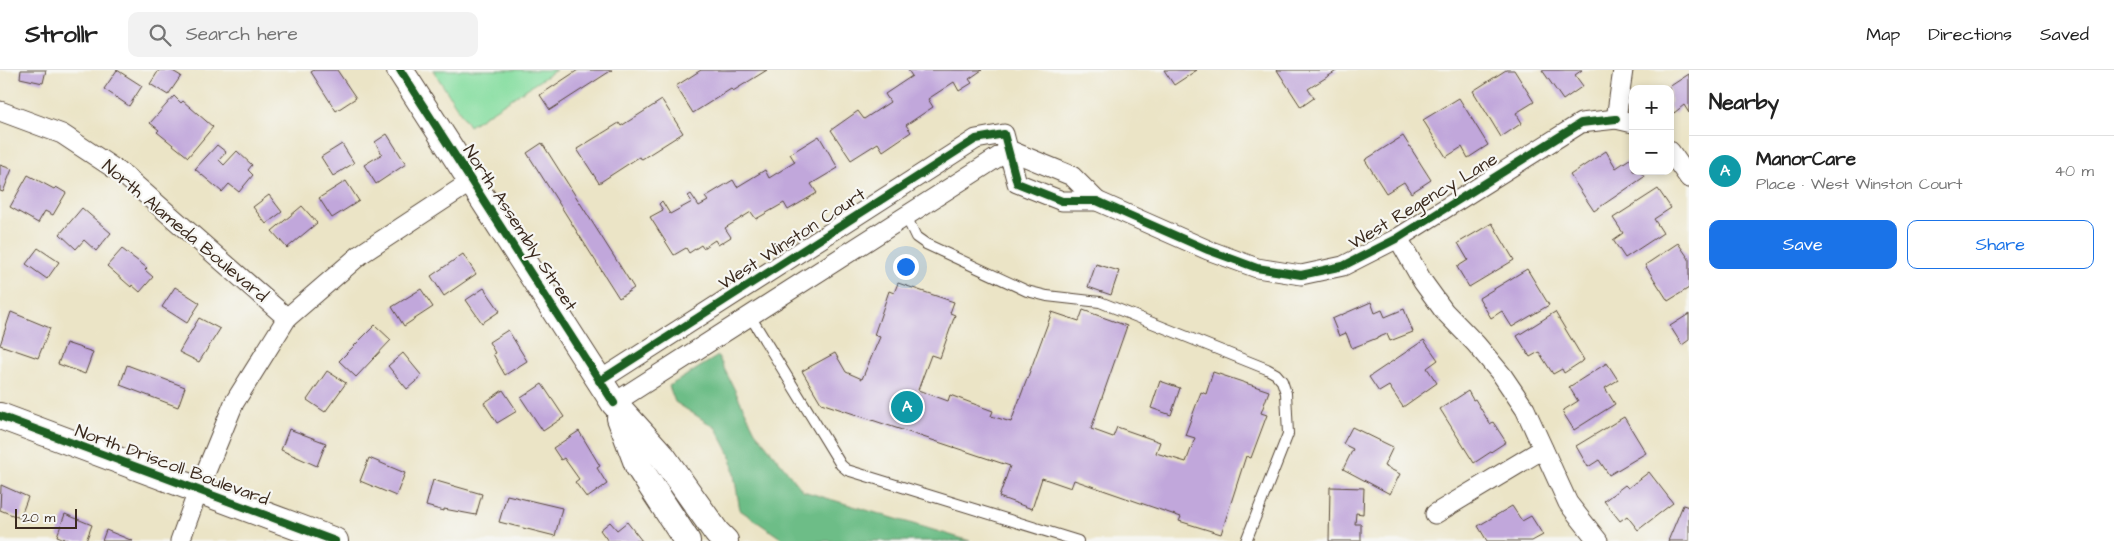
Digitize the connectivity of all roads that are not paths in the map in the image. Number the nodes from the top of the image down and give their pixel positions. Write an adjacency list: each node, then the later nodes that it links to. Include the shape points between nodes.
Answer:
1 (400, 70): 8 (main road, North Assembly Street)
2 (1623, 70): 4 (street)
3 (0, 111): 15 (street, North Alameda Boulevard, via 62,134 124,175)
4 (1624, 121): 12 (street, West Regency Lane, via 1581,124)
5 (1007, 142): 9 (street, West Winston Court, via 976,139); 10 (street, via 1072,176); 10 (street, via 1018,183 1062,201); 11 (street)
6 (1674, 157): 7 (street)
7 (1689, 178)
8 (472, 181): 15 (street, via 361,254); 16 (main road, North Assembly Street)
9 (892, 193): 11 (street, West Winston Court); 13 (street, West Winston Court)
10 (1097, 201): 12 (street, West Regency Lane, via 1257,268 1301,275 1343,266)
11 (906, 216): 14 (street); 27 (lane, via 916,237 926,244 1027,290 1047,296 1100,302 1276,374 1286,392 1288,434)
12 (1398, 238): 19 (street, via 1422,282 1444,311 1502,375 1525,409)
13 (739, 291): 14 (street, West Winston Court); 16 (street, West Winston Court)
14 (750, 316): 17 (street); 26 (lane, via 847,470)
15 (287, 318): 20 (street, via 234,403)
16 (599, 381): 17 (main road, North Assembly Street)
17 (614, 403): 22 (main road, North Assembly Street, via 663,457); 25 (main road, North Assembly Street, via 638,466)
18 (0, 416): 20 (main road, North Driscoll Boulevard)
19 (1543, 449): 21 (street); 28 (street, via 1568,503)
20 (198, 492): 23 (street); 24 (main road, North Driscoll Boulevard)
21 (1435, 514)
22 (721, 538)
23 (180, 541)
24 (335, 541)
25 (687, 541)
26 (1078, 541)
27 (1246, 541)
28 (1598, 541)

